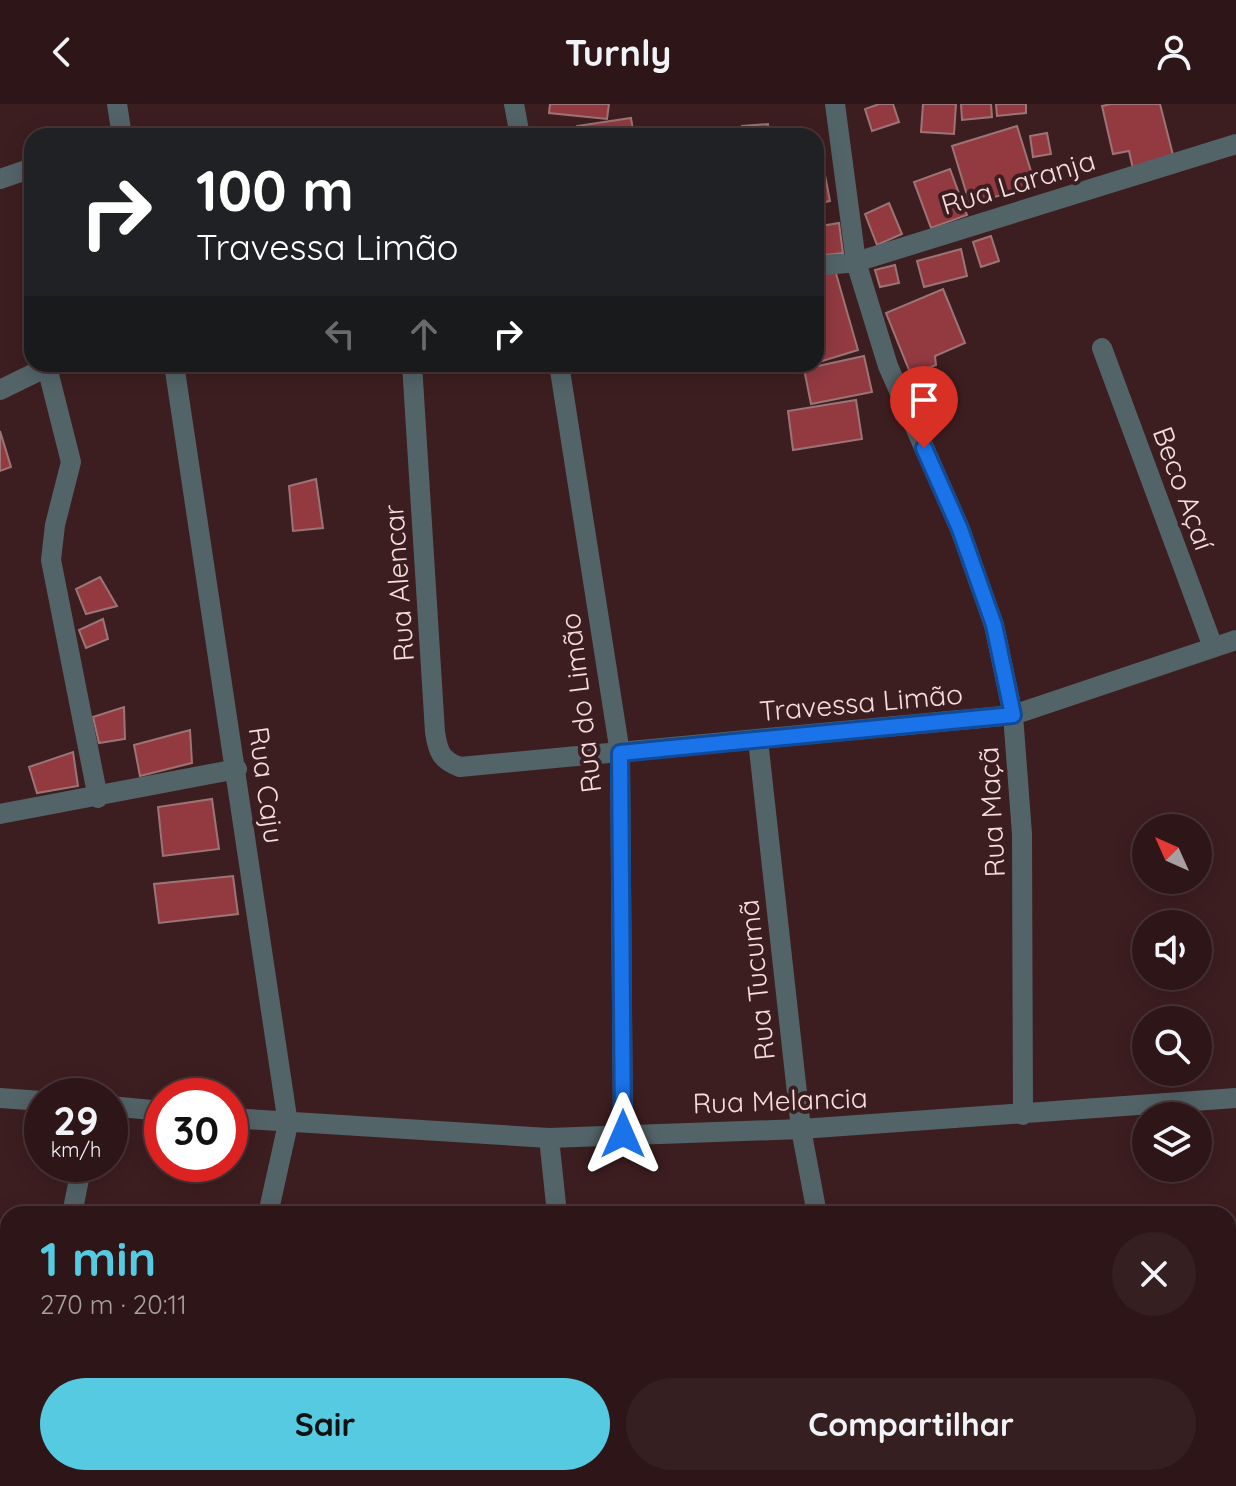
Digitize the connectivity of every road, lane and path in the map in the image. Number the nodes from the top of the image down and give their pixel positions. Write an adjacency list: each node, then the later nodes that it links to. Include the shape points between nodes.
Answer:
1 (117, 104): 4 (street)
2 (514, 104): 5 (street)
3 (835, 104): 9 (street, Rua Maçã)
4 (121, 128)
5 (518, 128)
6 (1236, 144): 9 (street, Rua Laranja)
7 (24, 171): 8 (street)
8 (0, 179)
9 (856, 262): 10 (street, Rua Laranja); 20 (street, Rua Maçã, via 888,366 960,529 994,625)
10 (824, 265)
11 (1102, 348): 19 (street, Beco Açaí)
12 (38, 372): 17 (street)
13 (51, 372): 25 (street, via 71,462 51,560)
14 (175, 372): 24 (street, Rua Caju)
15 (413, 372): 23 (street, Rua Alencar, via 437,742 447,762)
16 (560, 372): 22 (street, Rua do Limão)
17 (0, 390)
18 (1236, 640): 19 (street, Travessa Limão)
19 (1213, 647): 20 (street, Travessa Limão)
20 (1013, 715): 21 (street, Travessa Limão); 30 (street, Rua Maçã, via 1022,834)
21 (758, 740): 22 (street, Travessa Limão); 33 (street, Rua Tucumã)
22 (620, 753): 23 (street, Travessa Limão); 34 (street, Rua do Limão)
23 (479, 765)
24 (237, 769): 25 (street); 32 (street, Rua Caju)
25 (98, 798): 26 (street)
26 (0, 814)
27 (0, 1098): 29 (street)
28 (1236, 1098): 30 (street, Rua Melancia)
29 (24, 1100)
30 (1023, 1115): 33 (street, Rua Melancia)
31 (248, 1120): 32 (street, Rua Melancia)
32 (288, 1124): 35 (street, Rua Melancia); 38 (street, Rua Caju)
33 (801, 1129): 34 (street, Rua Melancia); 40 (street, Rua Tucumã)
34 (623, 1134): 35 (street, Rua Melancia)
35 (549, 1138): 39 (street)
36 (78, 1182): 37 (street)
37 (74, 1206)
38 (270, 1206)
39 (556, 1206)
40 (815, 1206)

